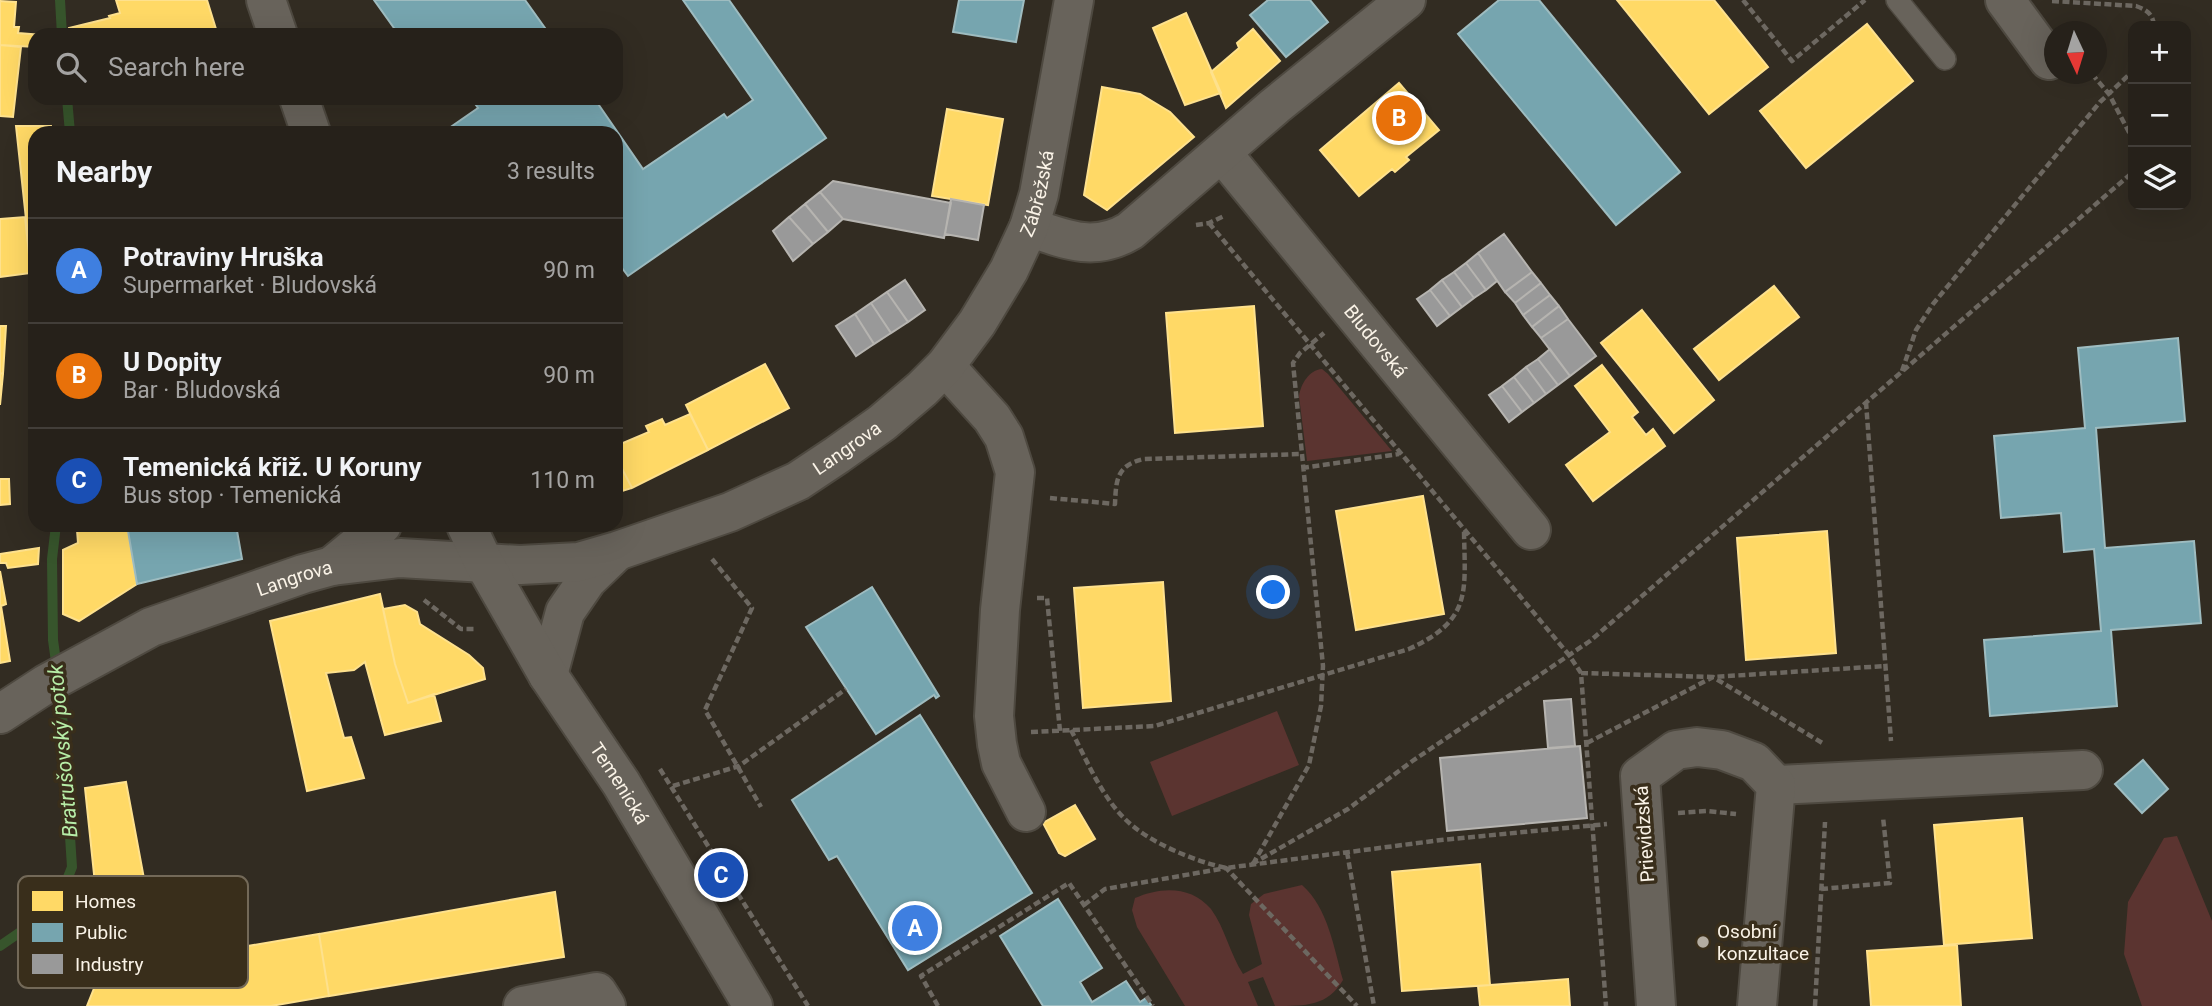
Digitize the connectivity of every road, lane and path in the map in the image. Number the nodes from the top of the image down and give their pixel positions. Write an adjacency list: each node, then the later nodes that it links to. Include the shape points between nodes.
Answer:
1 (1074, 0): 22 (street, Zábřežská)
2 (1406, 0): 17 (street)
3 (1743, 0): 4 (path, via 1793,61)
4 (1865, 0)
5 (1897, 0): 10 (lane)
6 (2005, 0): 9 (street)
7 (2046, 1): 8 (path, via 2136,6 2147,10)
8 (2154, 21)
9 (2044, 53)
10 (1944, 59)
11 (2128, 76): 13 (path)
12 (2100, 84): 13 (path)
13 (2109, 94): 16 (path); 25 (path, via 1933,304 1916,330)
14 (301, 105): 15 (street)
15 (309, 126)
16 (2128, 130)
17 (1222, 153): 22 (street, via 1116,240 1083,242); 32 (street, Bludovská)
18 (2128, 176): 25 (path)
19 (1229, 211): 20 (path)
20 (1209, 223): 21 (path); 23 (path)
21 (1189, 225)
22 (1029, 227): 24 (street, Zábřežská, via 993,298)
23 (1310, 345): 27 (path, via 1293,363); 28 (path)
24 (944, 366): 35 (street, Langrova, via 882,423 798,481 730,512); 52 (street, via 992,418 1004,437 1015,472 996,670)
25 (1902, 372): 26 (path)
26 (1866, 402): 42 (path); 43 (path)
27 (1301, 454): 29 (path); 30 (path, via 1144,459 1123,468 1115,504)
28 (1400, 454): 29 (path); 31 (path)
29 (1302, 468): 46 (path)
30 (1042, 496)
31 (1464, 530): 42 (path); 46 (path, via 1465,590 1457,614 1430,639 1409,649)
32 (1531, 530)
33 (373, 532): 38 (street)
34 (469, 532): 37 (street, Temenická)
35 (617, 551): 37 (street, Langrova, via 579,562); 45 (street, Langrova, via 587,580 565,612)
36 (720, 551): 56 (path, via 709,555 752,608 705,710)
37 (484, 563): 38 (street, Langrova, via 400,558); 45 (street, Temenická)
38 (332, 566): 49 (street, Langrova, via 151,627)
39 (1027, 598): 51 (path, via 1047,598)
40 (424, 600): 41 (path, via 461,629)
41 (480, 629)
42 (1569, 655): 44 (path); 68 (path, via 1348,809)
43 (1885, 666): 47 (path); 58 (path, via 1891,741 1885,749 1877,749)
44 (1581, 673): 47 (path); 53 (path)
45 (548, 675): 74 (street, Temenická, via 621,783)
46 (1322, 675): 50 (path, via 1155,726); 68 (path, via 1309,765)
47 (1713, 677): 53 (path); 54 (path)
48 (846, 689): 56 (path)
49 (0, 714)
50 (1070, 730): 51 (path); 69 (path, via 1124,819 1177,851)
51 (1059, 731): 52 (path)
52 (996, 734): 62 (street, via 1002,763)
53 (1587, 743): 66 (path)
54 (1828, 745)
55 (656, 764): 60 (path)
56 (739, 766): 60 (path); 61 (path)
57 (2082, 770): 58 (street)
58 (1880, 780): 59 (street); 70 (path, via 1890,883)
59 (1776, 785): 64 (street, Prievidzská, via 1754,762 1722,750 1676,750 1640,776); 82 (street)
60 (673, 786): 75 (path)
61 (761, 807)
62 (1026, 812)
63 (1738, 814): 64 (path, via 1706,811)
64 (1643, 818): 66 (path); 81 (street, Prievidzská)
65 (1825, 822): 70 (path)
66 (1593, 825): 67 (path); 80 (path)
67 (1347, 852): 68 (path); 79 (path)
68 (1252, 864): 69 (path)
69 (1226, 868): 71 (path, via 1105,889); 78 (path)
70 (1821, 889): 83 (path)
71 (1084, 905): 76 (path, via 1069,883 921,976); 77 (path)
72 (523, 1006): 73 (street, via 597,992)
73 (607, 1006)
74 (753, 1006)
75 (808, 1006)
76 (938, 1006)
77 (1153, 1006)
78 (1357, 1006)
79 (1374, 1006)
80 (1606, 1006)
81 (1656, 1006)
82 (1757, 1006)
83 (1815, 1006)

